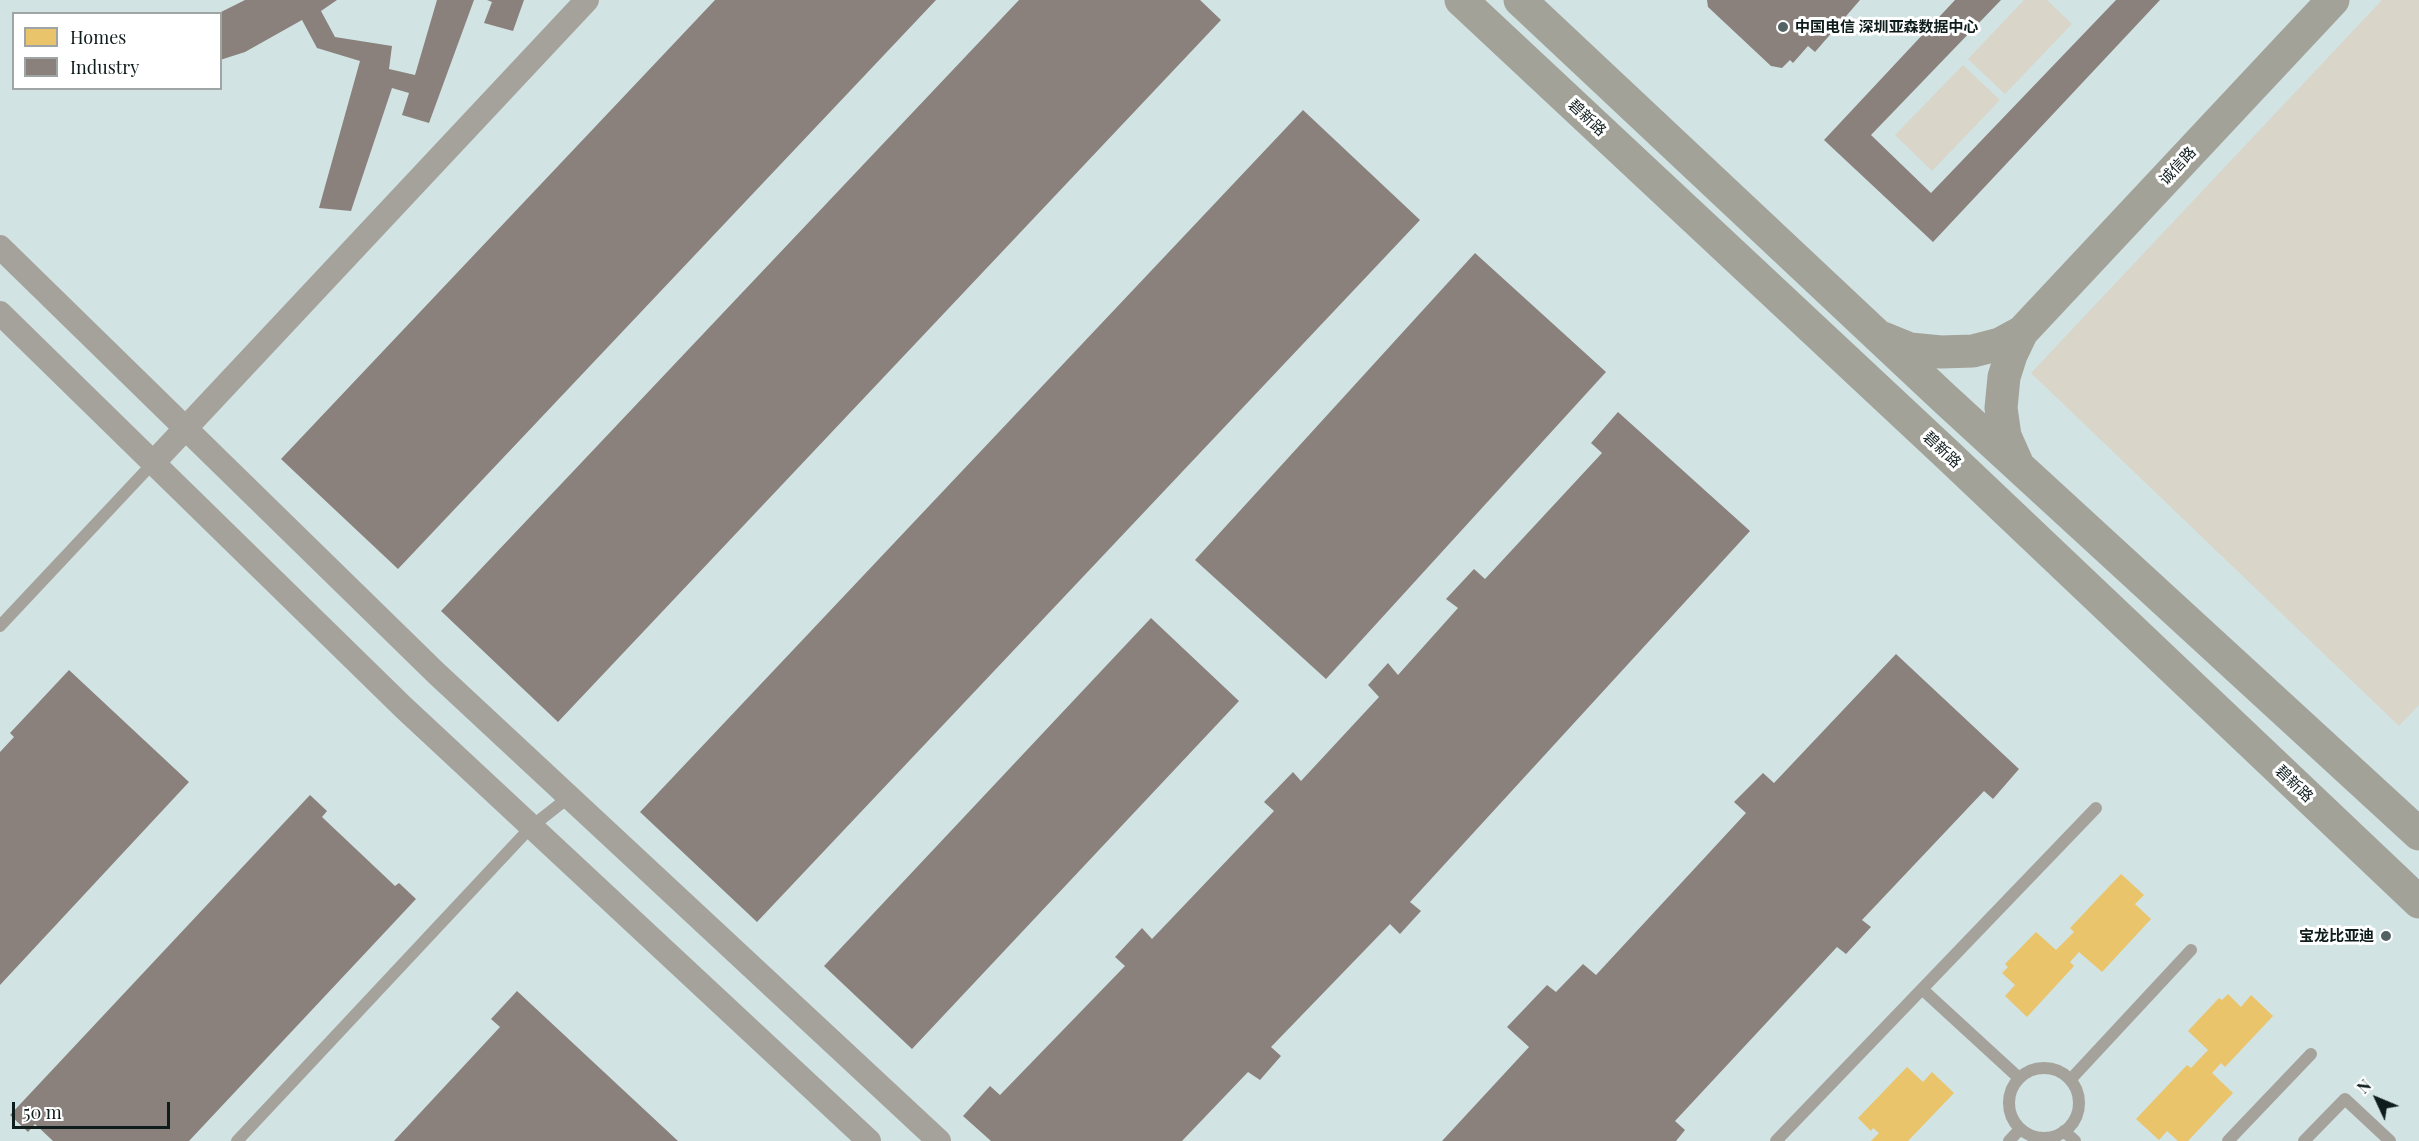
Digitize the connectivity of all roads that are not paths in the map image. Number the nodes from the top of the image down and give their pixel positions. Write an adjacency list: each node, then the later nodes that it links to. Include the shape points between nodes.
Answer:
1 (587, 0): 9 (street)
2 (1461, 0): 17 (main road, 碧新路)
3 (1520, 0): 8 (main road)
4 (2333, 0): 7 (main road, 诚信路)
5 (0, 247): 9 (street)
6 (0, 314): 10 (street)
7 (2022, 332): 8 (main road, 诚信路, via 2000,344 1973,351 1910,349); 11 (main road, 诚信路, via 2004,377 2001,408 2005,436)
8 (1879, 337): 11 (main road)
9 (185, 427): 10 (street); 13 (street)
10 (153, 463): 12 (lane); 15 (street)
11 (2018, 467): 16 (main road)
12 (0, 626)
13 (569, 797): 15 (lane); 27 (street)
14 (2096, 808): 19 (lane)
15 (531, 827): 25 (lane); 26 (street)
16 (2419, 834)
17 (2419, 902)
18 (2191, 950): 22 (lane)
19 (1922, 988): 21 (lane); 28 (lane)
20 (2311, 1054): 31 (lane)
21 (2019, 1078): 22 (lane, via 2039,1068 2050,1068); 23 (lane, via 2009,1098 2013,1120)
22 (2071, 1079): 24 (lane, via 2077,1089 2078,1112)
23 (2020, 1129): 24 (lane, via 2042,1138); 29 (lane)
24 (2064, 1131): 30 (lane)
25 (237, 1141)
26 (869, 1141)
27 (939, 1141)
28 (1776, 1141)
29 (2009, 1141)
30 (2075, 1141)
31 (2228, 1141)
32 (2304, 1141): 33 (lane, via 2345,1099)
33 (2390, 1141)

